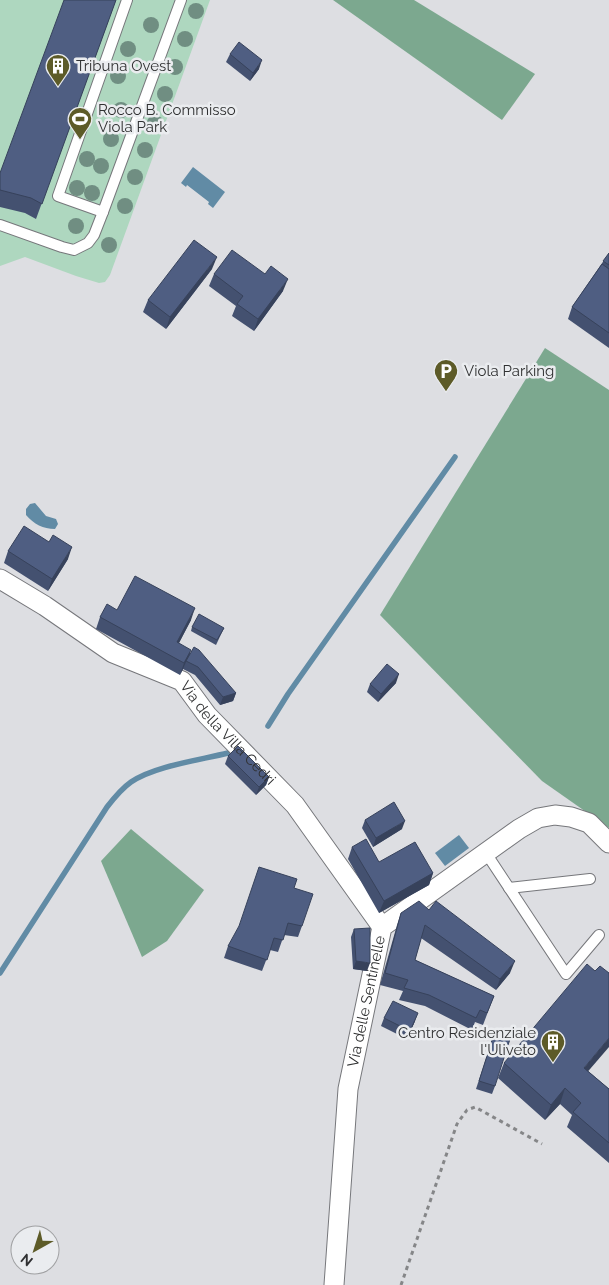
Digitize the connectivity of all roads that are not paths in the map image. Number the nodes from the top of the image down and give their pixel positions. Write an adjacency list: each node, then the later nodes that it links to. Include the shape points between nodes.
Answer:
1 (127, 0): 3 (lane, via 58,196)
2 (181, 0): 3 (lane)
3 (104, 212): 4 (lane, via 88,244 74,250)
4 (0, 225)
5 (0, 579): 10 (street, Via della Villa Cedri, via 113,653 182,681 208,715 295,805)
6 (609, 843): 7 (street, Via delle Sentinelle, via 589,823 554,815 538,818)
7 (486, 852): 9 (lane); 10 (street, Via delle Sentinelle)
8 (590, 879): 9 (lane)
9 (509, 888): 11 (lane, via 566,974)
10 (382, 928): 12 (street, Via delle Sentinelle, via 348,1089)
11 (598, 934)
12 (334, 1285)

